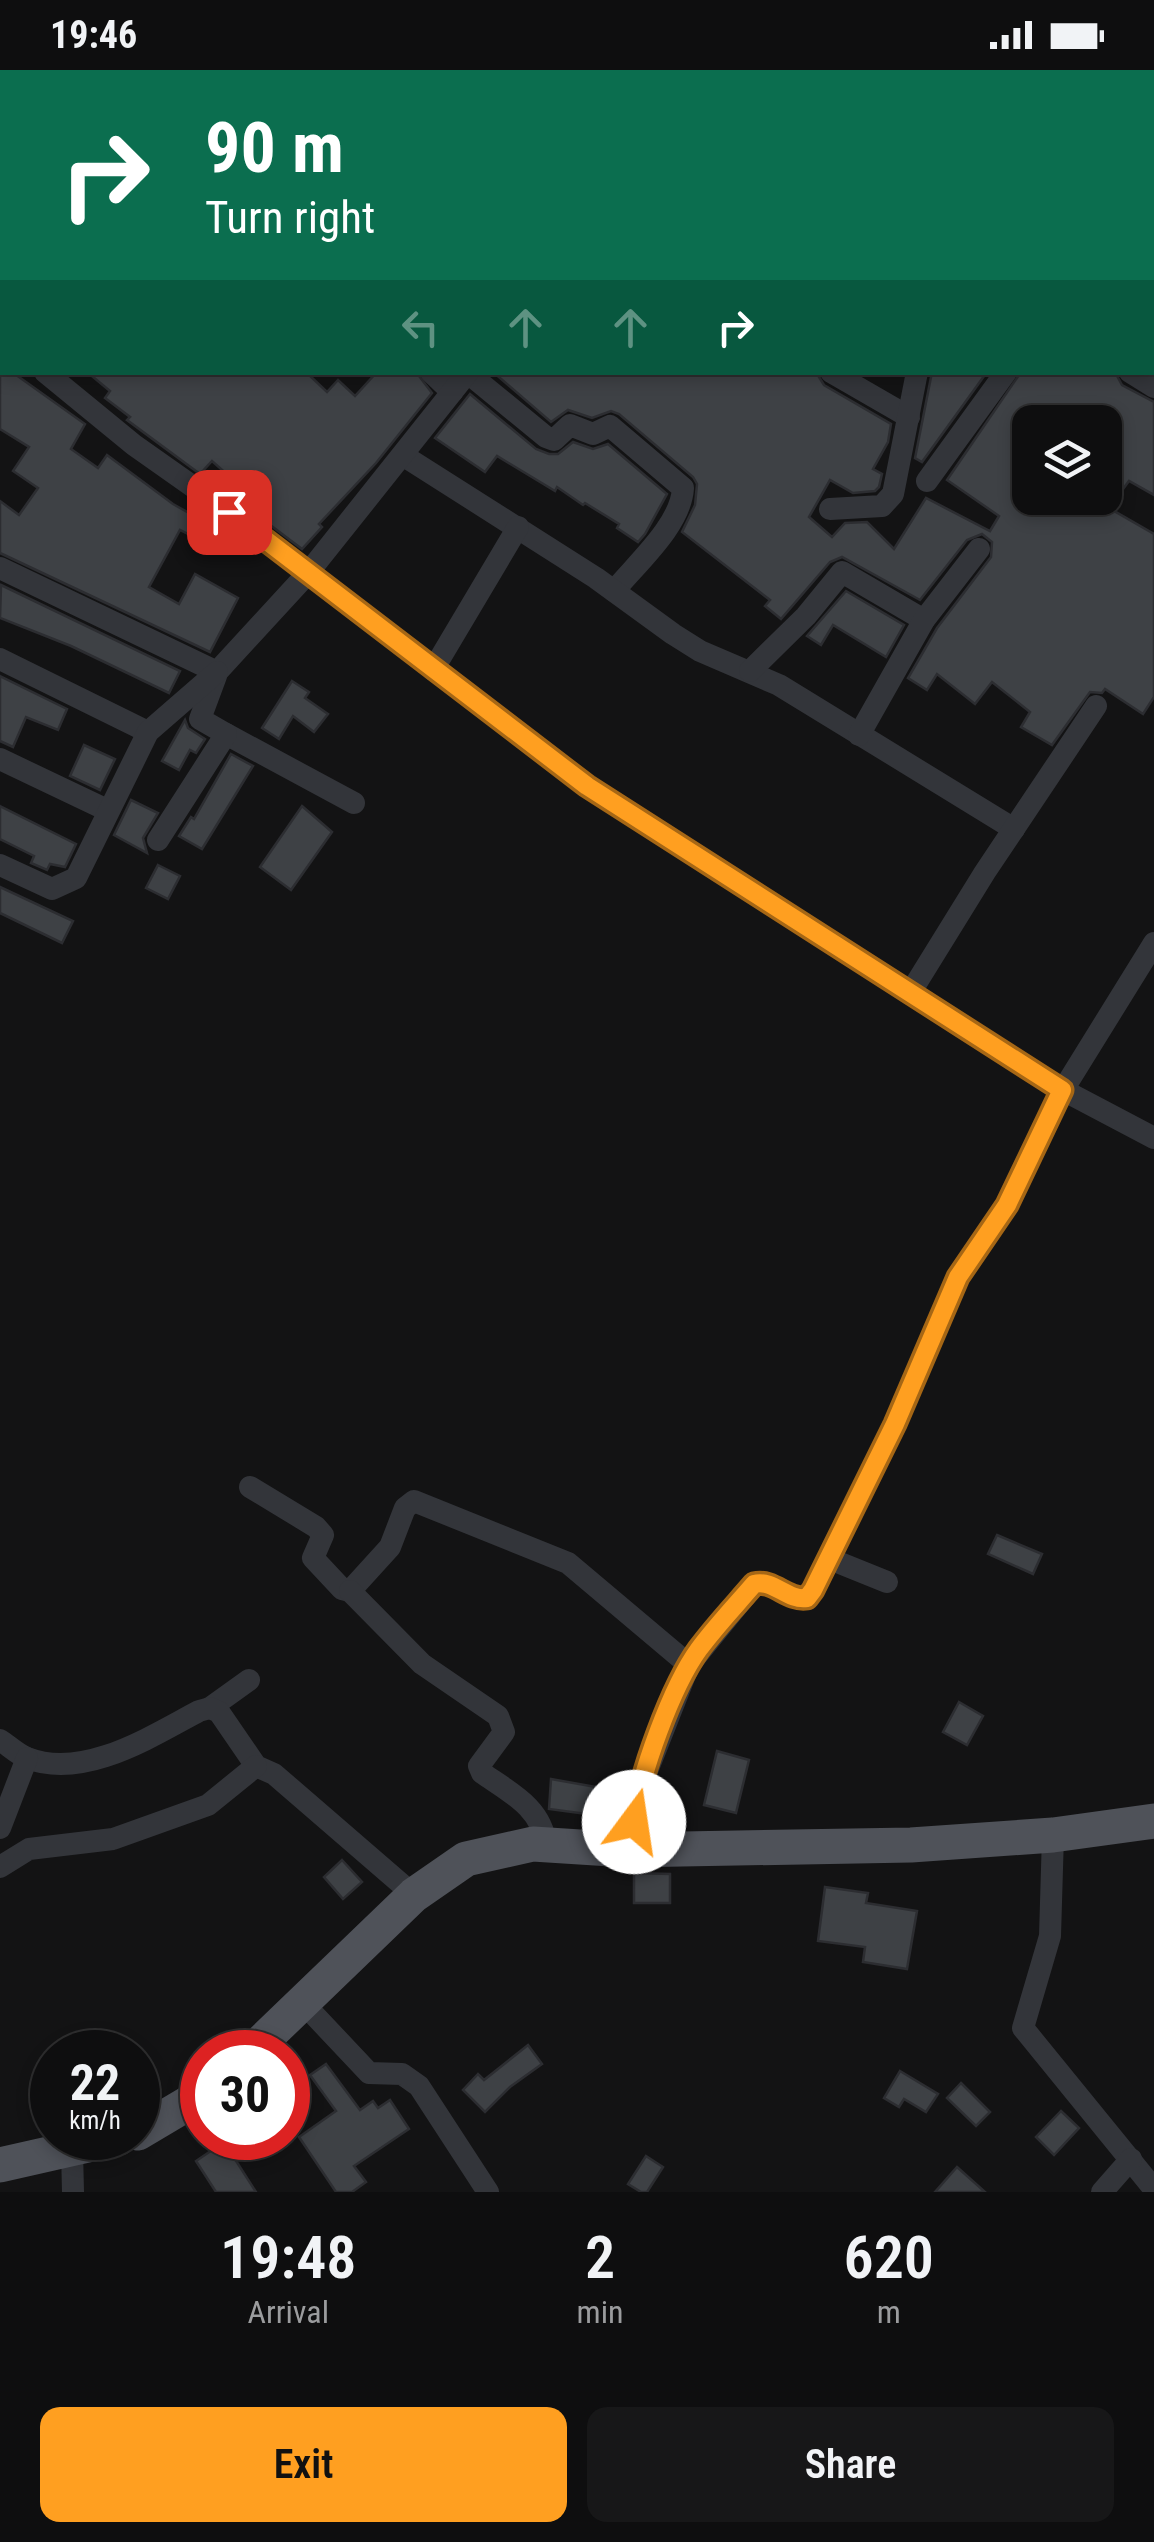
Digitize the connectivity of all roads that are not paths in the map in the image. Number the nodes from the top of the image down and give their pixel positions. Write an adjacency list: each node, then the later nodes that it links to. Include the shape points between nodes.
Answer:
1 (49, 375): 16 (street)
2 (433, 375): 8 (street)
3 (466, 375): 8 (street)
4 (470, 375): 17 (street, via 554,440 570,425 593,434 610,426 684,488 672,519)
5 (916, 375): 9 (street)
6 (1004, 375): 11 (street)
7 (858, 379): 9 (street)
8 (452, 392): 10 (street)
9 (909, 417): 12 (street, via 888,502)
10 (404, 456): 13 (street); 16 (street)
11 (927, 482)
12 (830, 509)
13 (518, 526): 17 (street); 20 (street)
14 (979, 549): 18 (street)
15 (0, 568): 22 (street)
16 (308, 573): 20 (street); 22 (street)
17 (614, 591): 21 (street, via 700,651)
18 (924, 620): 21 (street, via 842,572); 26 (street)
19 (0, 658): 24 (street)
20 (433, 670): 34 (street, via 587,786)
21 (750, 671): 26 (street)
22 (217, 672): 24 (street); 25 (street, via 200,719)
23 (1096, 706): 30 (street)
24 (148, 732): 29 (street)
25 (226, 734): 28 (street); 31 (street)
26 (859, 735): 30 (street)
27 (0, 759): 29 (street)
28 (354, 803)
29 (107, 810): 32 (street, via 76,878 66,886 52,889)
30 (1014, 829): 34 (street)
31 (158, 840)
32 (0, 864)
33 (1154, 943): 35 (street)
34 (912, 990): 35 (street)
35 (1062, 1090): 36 (street); 38 (street, via 1007,1205 958,1277)
36 (1154, 1138)
37 (250, 1486): 40 (street, via 316,1527 323,1535 313,1558)
38 (830, 1559): 39 (street); 41 (street, via 807,1598 754,1584)
39 (886, 1582)
40 (350, 1591): 41 (street, via 390,1546 414,1501 568,1563); 51 (street, via 422,1664 498,1716 504,1732 480,1766 482,1773 544,1824)
41 (689, 1664): 53 (street, via 636,1799)
42 (249, 1680): 43 (street)
43 (210, 1708): 45 (street, via 91,1760); 46 (street, via 226,1717)
44 (0, 1740): 45 (street)
45 (27, 1758): 48 (street)
46 (256, 1766): 52 (street, via 208,1805 113,1839); 55 (street, via 274,1774)
47 (1154, 1821): 49 (main road)
48 (0, 1828)
49 (1053, 1835): 53 (main road); 60 (street, via 1050,1936 1023,2028)
50 (0, 1839): 52 (street)
51 (546, 1845): 53 (main road); 55 (main road, via 466,1859)
52 (28, 1849): 54 (street)
53 (627, 1850)
54 (0, 1866)
55 (414, 1894): 56 (main road)
56 (304, 2003): 57 (main road); 64 (street, via 369,2073 402,2074 419,2086)
57 (275, 2030)
58 (30, 2158): 61 (main road)
59 (72, 2160): 63 (street)
60 (1131, 2160): 62 (street); 65 (street)
61 (0, 2164)
62 (1154, 2189)
63 (73, 2192)
64 (488, 2192)
65 (1102, 2192)

